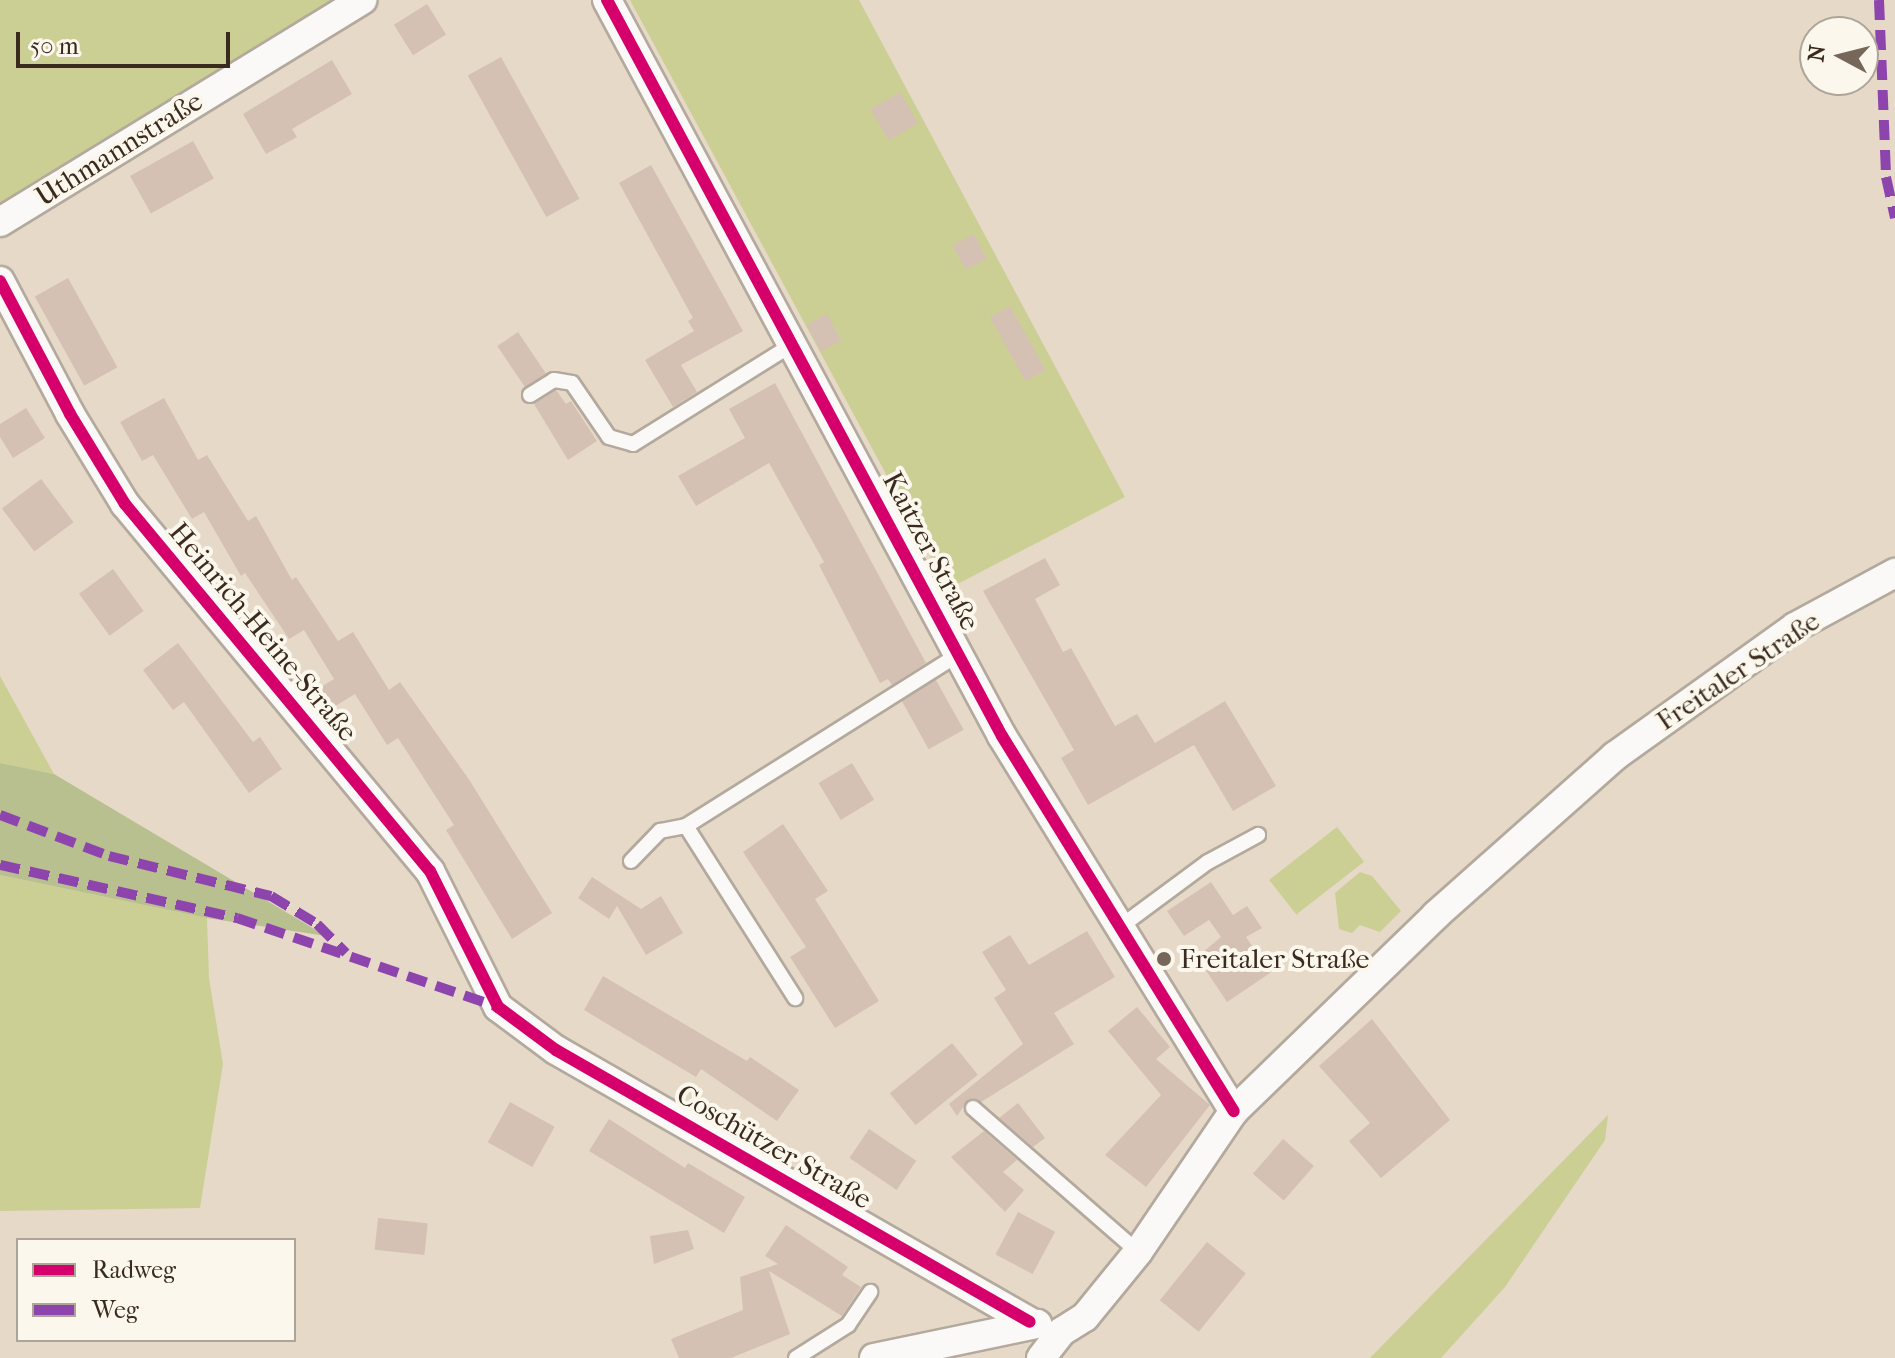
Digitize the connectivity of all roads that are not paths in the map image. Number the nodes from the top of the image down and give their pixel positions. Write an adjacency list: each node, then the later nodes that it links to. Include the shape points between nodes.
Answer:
1 (362, 0): 3 (street, Uthmannstraße)
2 (607, 0): 5 (street, Kaitzer Straße)
3 (0, 222)
4 (0, 281): 14 (street, Heinrich-Heine-Straße, via 125,504 430,871)
5 (793, 344): 6 (lane, via 633,444 609,437 572,383 554,380); 8 (street, Kaitzer Straße)
6 (530, 395)
7 (1895, 573): 16 (street, Freitaler Straße, via 1795,627 1615,756 1436,915)
8 (959, 654): 9 (lane, Kaitzer Straße); 12 (street, Kaitzer Straße, via 1002,736)
9 (686, 826): 11 (lane, Kaitzer Straße, via 660,831); 13 (lane)
10 (1258, 835): 12 (lane, via 1208,862)
11 (631, 861)
12 (1120, 927): 16 (street, Kaitzer Straße)
13 (795, 998)
14 (498, 1007): 19 (street, Coschützer Straße, via 556,1050)
15 (973, 1108): 17 (lane)
16 (1234, 1111): 17 (street, Freitaler Straße)
17 (1138, 1252): 20 (street, Freitaler Straße, via 1085,1317)
18 (870, 1292): 21 (lane, via 848,1325)
19 (1030, 1322): 20 (street); 22 (street)
20 (1061, 1332): 23 (street, Freitaler Straße)
21 (796, 1358)
22 (874, 1358)
23 (1041, 1358)

